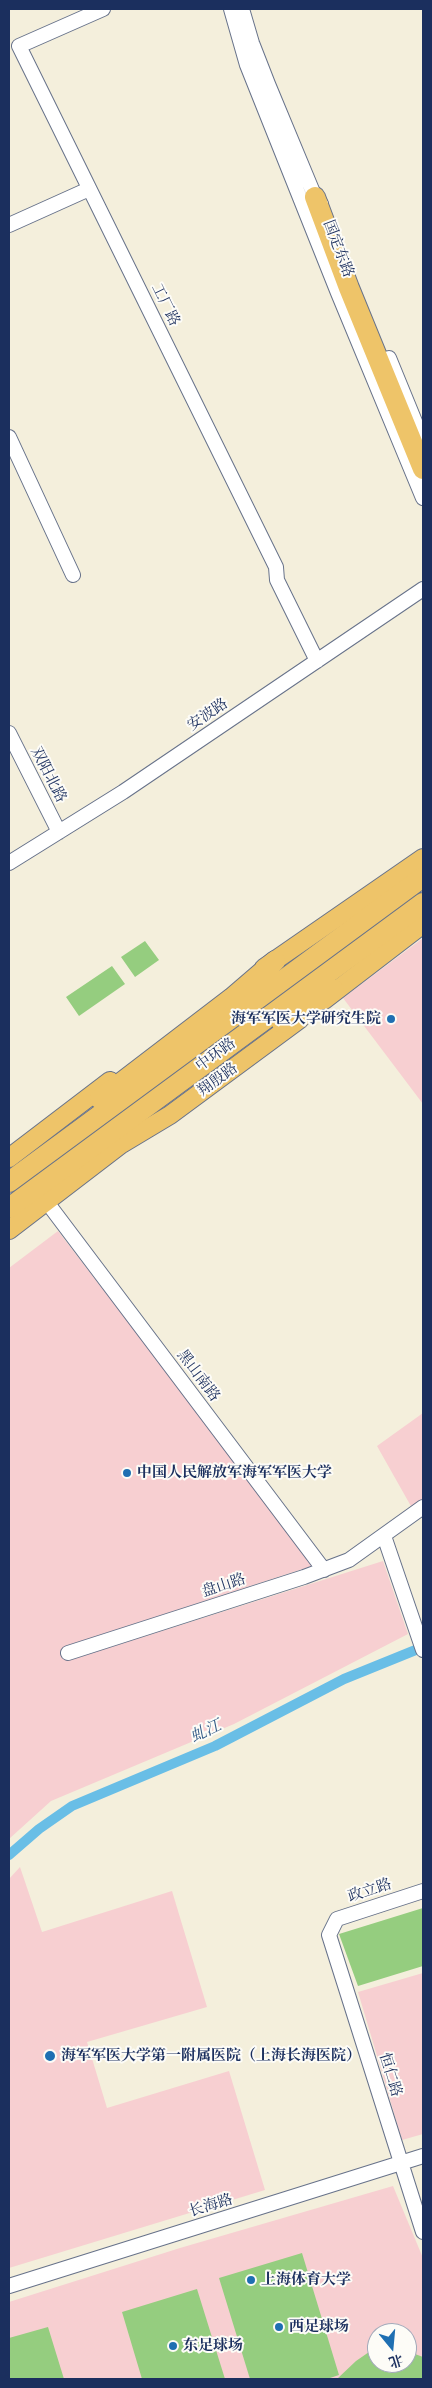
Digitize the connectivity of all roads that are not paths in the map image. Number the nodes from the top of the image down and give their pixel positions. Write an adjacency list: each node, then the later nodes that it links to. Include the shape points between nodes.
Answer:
1 (103, 9): 4 (street, 工厂路, via 19,46)
2 (231, 9): 10 (street, 国定东路, via 246,65)
3 (242, 9): 5 (street, 国定东路, via 255,51)
4 (89, 189): 6 (street); 13 (street, 工厂路, via 276,567 277,580)
5 (315, 197): 8 (street, 国定东路, via 328,212); 9 (highway)
6 (9, 225)
7 (9, 437): 11 (street)
8 (423, 441)
9 (423, 469)
10 (423, 498)
11 (73, 575)
12 (423, 589): 13 (street, 安波路)
13 (317, 661): 15 (street, 安波路)
14 (9, 733): 15 (street, 双阳北路)
15 (59, 832): 17 (street, 安波路)
16 (423, 858): 21 (main road)
17 (9, 863)
18 (423, 877): 26 (highway, 中环路)
19 (423, 902): 23 (highway, 中环路)
20 (423, 924): 22 (main road, 翔殷路)
21 (275, 961): 24 (main road, via 229,991); 25 (highway)
22 (334, 990): 23 (highway); 27 (main road, 翔殷路, via 311,1011 178,1110 120,1145)
23 (110, 1133): 28 (highway, 中环路)
24 (9, 1158)
25 (9, 1171)
26 (9, 1182)
27 (46, 1202): 29 (main road, 翔殷路); 32 (street, 黑山南路)
28 (9, 1208)
29 (9, 1230)
30 (423, 1506): 31 (street, 盘山路)
31 (384, 1536): 32 (street, 盘山路, via 349,1560); 33 (street)
32 (324, 1570): 34 (street, 盘山路)
33 (423, 1650)
34 (68, 1653)
35 (423, 1891): 36 (street, 政立路, via 336,1919)
36 (331, 1927): 38 (street, 恒仁路, via 329,1935)
37 (423, 2156): 38 (street, 长海路)
38 (401, 2163): 39 (street, 恒仁路); 40 (street, 长海路)
39 (423, 2232)
40 (9, 2286)

